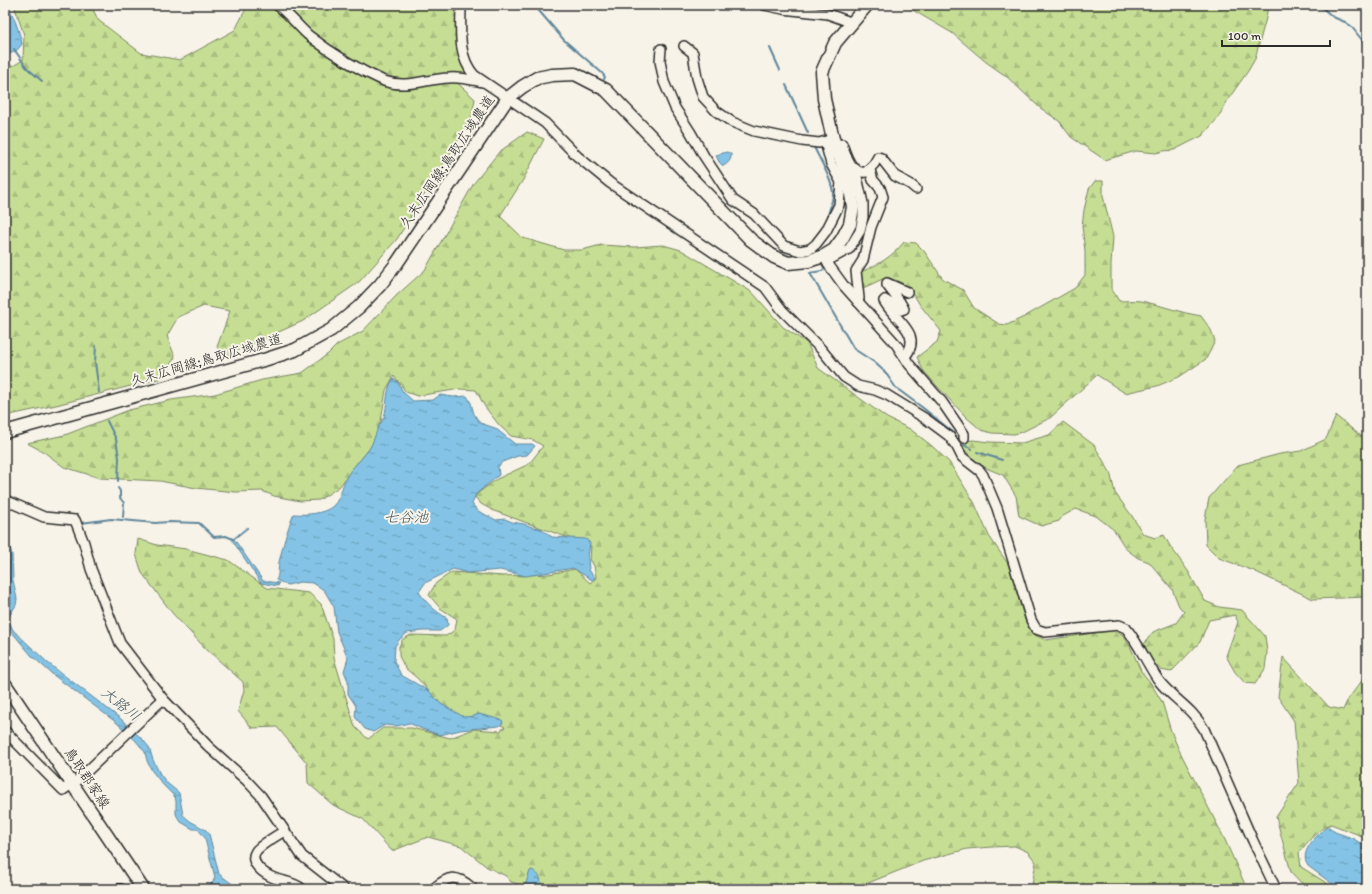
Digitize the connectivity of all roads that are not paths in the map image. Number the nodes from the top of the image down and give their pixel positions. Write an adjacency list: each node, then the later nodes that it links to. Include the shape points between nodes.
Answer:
1 (277, 5): 8 (street, via 327,49 384,81 408,85 450,78)
2 (461, 5): 8 (street, via 461,47 471,71)
3 (764, 5): 5 (street, via 828,14)
4 (867, 5): 5 (street, 久末広岡線;鳥取広域農道)
5 (853, 23): 10 (street, 久末広岡線;鳥取広域農道, via 835,43 822,72 824,99)
6 (684, 46): 10 (street, via 693,53 703,97 716,111 732,122 754,131 802,141)
7 (661, 49): 12 (street, via 660,61 664,82 675,108 704,156 733,200 754,214 784,246 800,251 810,249 816,244 826,231 839,205)
8 (484, 82): 9 (street)
9 (508, 98): 14 (street, 久末広岡線;鳥取広域農道, via 537,78 574,74 587,79 606,90 751,240 774,257 788,262); 18 (street, 久末広岡線;鳥取広域農道, via 397,263 359,307 331,330 295,350 267,359); 31 (street, via 545,123 577,156 610,183 765,287 782,310 821,349 848,381 887,395 949,436 962,457 983,475 997,508 1033,625 1045,632 1119,624 1126,628 1159,680 1193,713 1204,729)
10 (833, 142): 12 (street, 久末広岡線;鳥取広域農道)
11 (870, 170): 12 (street); 13 (street, via 878,157 881,158 895,176); 16 (street, via 883,197 866,242 866,251 856,271 860,298)
12 (847, 175): 14 (street, 久末広岡線;鳥取広域農道, via 853,207 850,224)
13 (916, 189)
14 (826, 259): 16 (street)
15 (907, 292): 17 (street, via 887,283 904,310 884,301 911,337 911,347)
16 (858, 302): 17 (street)
17 (905, 357): 19 (street, via 942,402 964,434)
18 (5, 432)
19 (964, 438)
20 (5, 500): 22 (street, via 44,516 76,520 117,638)
21 (5, 684): 24 (street, 鳥取郡家線)
22 (162, 699): 24 (street); 25 (street, via 261,796)
23 (5, 731): 24 (street, via 63,790)
24 (72, 783): 27 (street, 鳥取郡家線)
25 (284, 831): 28 (street, via 256,851 254,858 259,868 268,875 293,883); 29 (street, via 302,856)
26 (471, 888): 30 (street, via 457,878 451,878)
27 (143, 889)
28 (302, 889)
29 (344, 889)
30 (433, 889)
31 (1276, 889)

